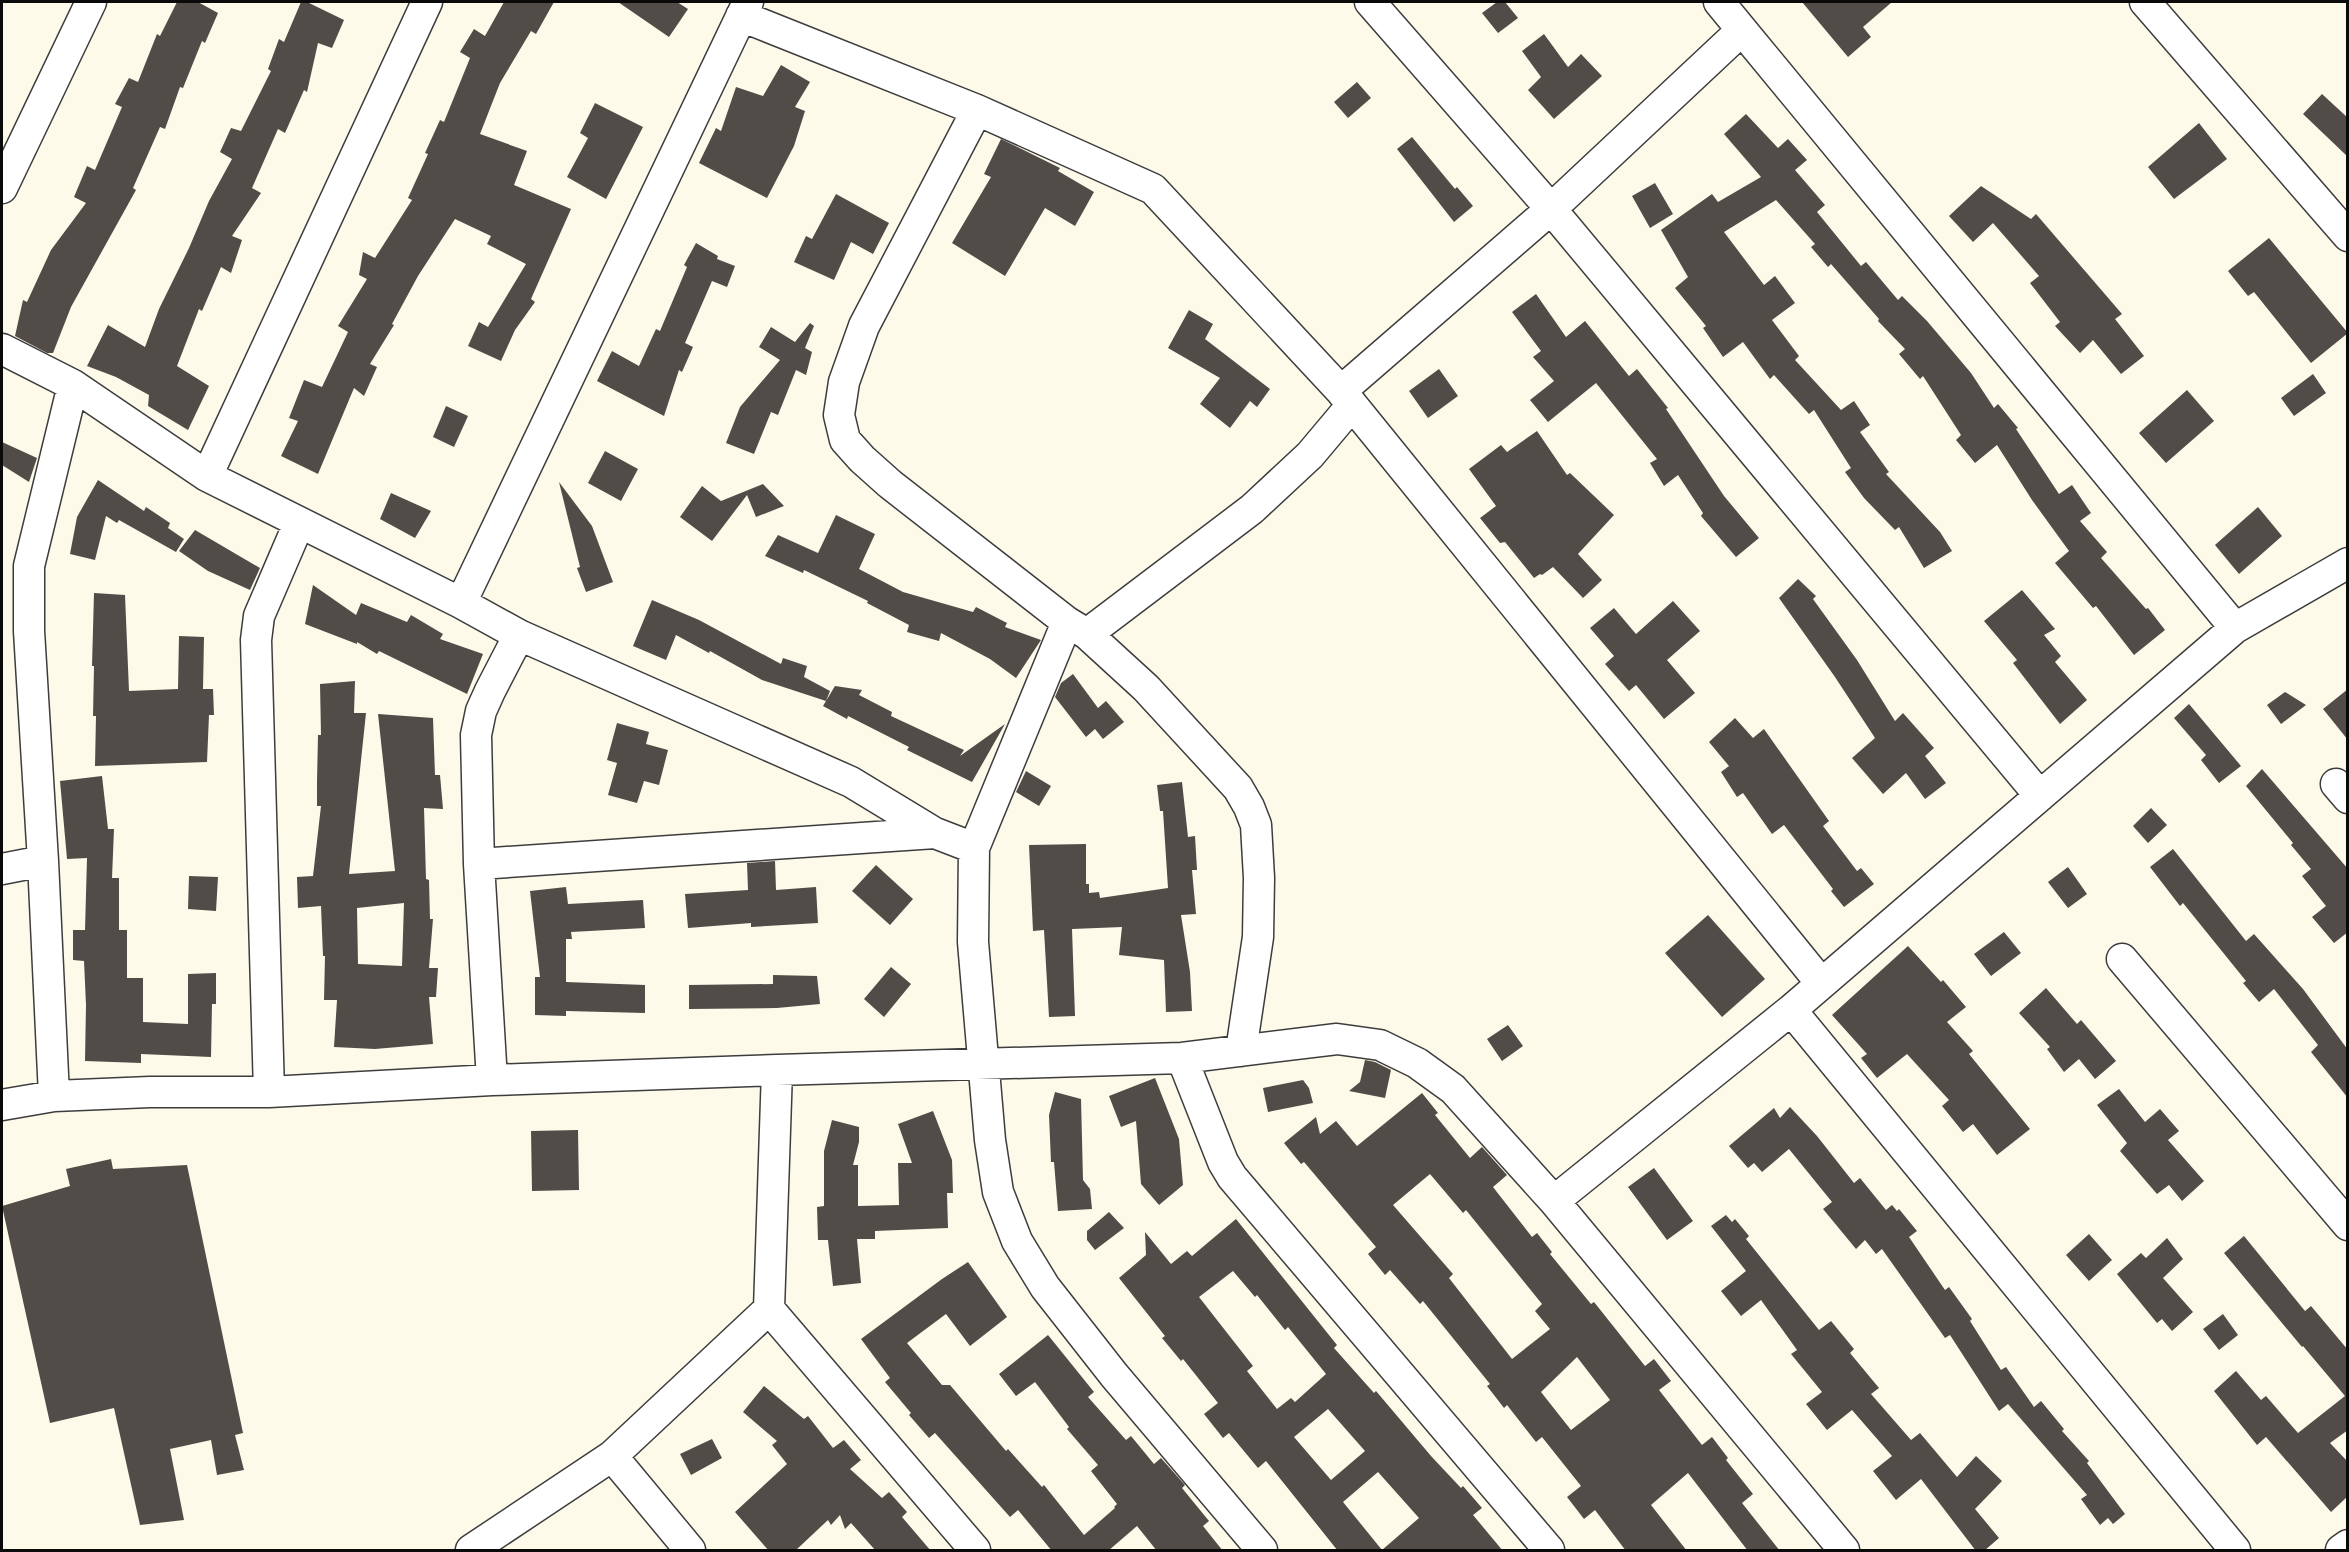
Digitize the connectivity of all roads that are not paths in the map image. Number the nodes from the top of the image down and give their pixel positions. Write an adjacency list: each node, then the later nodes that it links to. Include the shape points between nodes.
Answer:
1 (91, 2): 9 (street)
2 (427, 2): 15 (street)
3 (1370, 2): 10 (street)
4 (1719, 2): 7 (street)
5 (2145, 2): 11 (street)
6 (745, 9): 8 (street); 18 (street)
7 (1742, 30): 10 (street); 20 (street)
8 (977, 110): 14 (street, via 1153,189); 19 (street, via 864,326 844,382 839,415 845,440 862,459)
9 (2, 188)
10 (1551, 209): 14 (street); 22 (street)
11 (2348, 236)
12 (2, 349): 13 (street)
13 (73, 385): 15 (street); 25 (street, via 29,566 29,631)
14 (1347, 398): 19 (street, via 1310,455 1260,502); 29 (street)
15 (207, 476): 16 (street)
16 (298, 523): 18 (street); 36 (street, via 259,616 256,640)
17 (2348, 563): 20 (street)
18 (461, 603): 21 (street)
19 (1077, 628): 24 (street); 31 (street, via 1184,727 1232,780 1256,825 1258,937)
20 (2235, 628): 22 (street)
21 (519, 635): 23 (street, via 851,782); 26 (street, via 481,711 476,735)
22 (2040, 796): 29 (street)
23 (935, 833): 24 (street); 26 (street)
24 (974, 848): 33 (street, via 973,942)
25 (43, 861): 27 (street); 37 (street)
26 (478, 864): 35 (street)
27 (2, 869)
28 (2122, 959): 40 (street)
29 (1821, 983): 30 (street)
30 (1791, 1010): 39 (street); 50 (street)
31 (1241, 1051): 32 (street); 39 (street, via 1337,1039 1380,1045 1417,1063 1453,1089)
32 (1182, 1058): 33 (street); 48 (street, via 1232,1177)
33 (983, 1064): 34 (street); 47 (street, via 998,1191 1017,1241 1045,1287 1113,1375)
34 (777, 1070): 35 (street); 41 (street)
35 (492, 1080): 36 (street)
36 (269, 1092): 37 (street)
37 (54, 1096): 38 (street)
38 (2, 1105)
39 (1554, 1201): 49 (street)
40 (2348, 1225)
41 (769, 1310): 42 (street); 46 (street)
42 (612, 1456): 44 (street); 45 (street)
43 (2348, 1545): 51 (street)
44 (471, 1551)
45 (690, 1551)
46 (975, 1551)
47 (1262, 1551)
48 (1549, 1551)
49 (1844, 1551)
50 (2235, 1551)
51 (2341, 1551)

